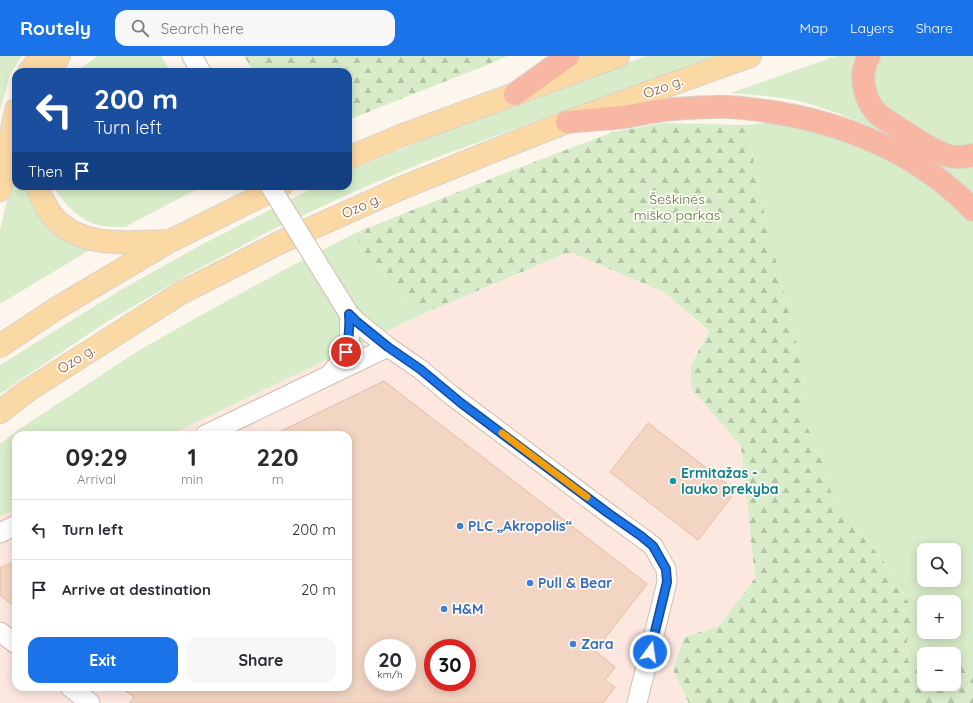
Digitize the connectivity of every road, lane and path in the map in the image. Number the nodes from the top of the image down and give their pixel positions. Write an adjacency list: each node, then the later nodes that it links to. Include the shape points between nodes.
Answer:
1 (41, 56): 8 (main road)
2 (59, 56): 9 (main road)
3 (192, 56): 10 (street)
4 (568, 56): 11 (highway)
5 (618, 56): 11 (main road)
6 (750, 56): 12 (main road, Ozo g.)
7 (869, 56): 14 (highway, via 863,82 868,100 876,112 945,155)
8 (32, 68)
9 (52, 68)
10 (199, 68)
11 (516, 94): 15 (main road)
12 (567, 122): 20 (highway, via 717,106 783,113 859,134 904,156 959,195); 26 (main road, Ozo g., via 399,189 268,248 181,293 27,391)
13 (12, 130): 16 (main road)
14 (973, 155)
15 (352, 156)
16 (0, 190)
17 (39, 190): 21 (main road, via 49,212 73,233 93,240 116,242)
18 (272, 190): 22 (street, bridge)
19 (273, 190): 21 (main road)
20 (973, 210)
21 (170, 241): 23 (main road, via 57,308)
22 (349, 314): 24 (street); 25 (street, via 349,340 346,352)
23 (0, 346)
24 (388, 347): 25 (street); 34 (street, via 653,546 666,569 667,582)
25 (328, 376): 27 (street)
26 (0, 412)
27 (213, 431)
28 (12, 527): 29 (street)
29 (0, 533)
30 (0, 632): 31 (street)
31 (12, 641)
32 (75, 691): 33 (street)
33 (90, 703)
34 (637, 703)

